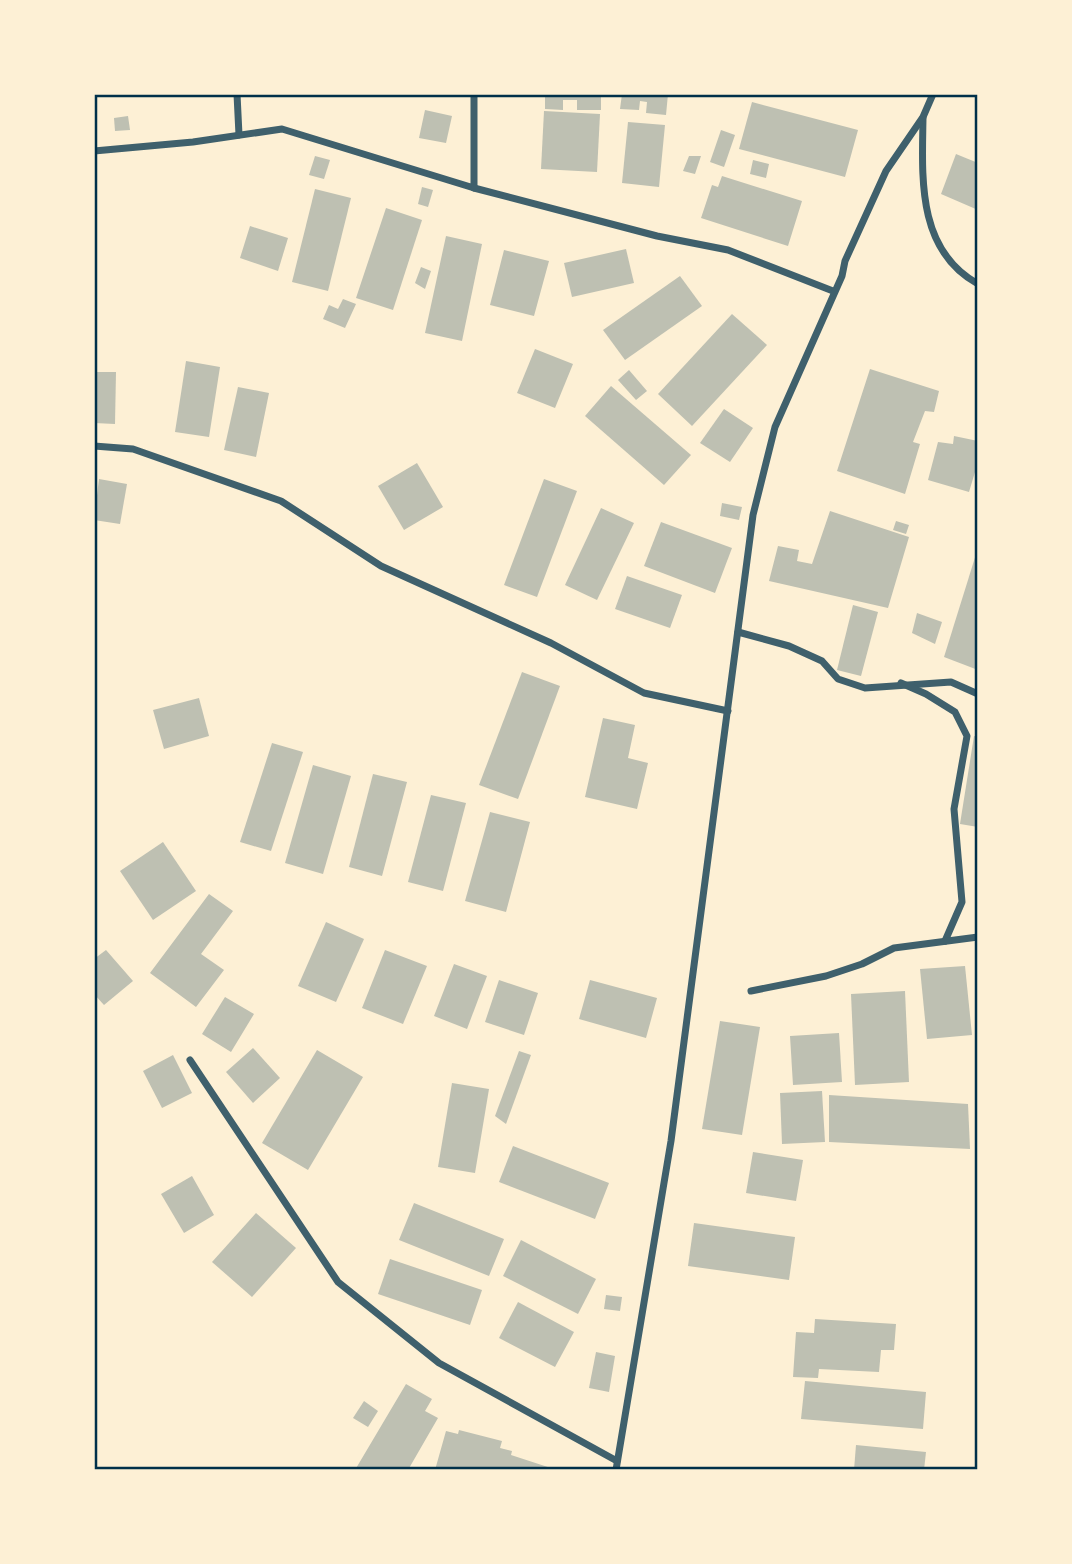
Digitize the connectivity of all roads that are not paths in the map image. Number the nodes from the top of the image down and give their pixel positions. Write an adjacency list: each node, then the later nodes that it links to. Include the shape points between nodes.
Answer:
1 (237, 94): 5 (street)
2 (474, 94): 7 (street)
3 (933, 94): 4 (street)
4 (923, 117): 8 (street, via 922,178 932,237 959,273); 9 (street, via 886,171)
5 (239, 135): 6 (street); 7 (street, via 282,129)
6 (94, 151)
7 (474, 188): 9 (street, via 728,250)
8 (978, 284)
9 (833, 291): 11 (street, via 775,427 753,515)
10 (94, 446): 14 (street, via 133,449 281,501 382,566 551,643 644,693)
11 (738, 632): 12 (street, via 789,646 821,662 838,679 865,688); 14 (street)
12 (901, 683): 13 (street, via 951,682); 16 (street, via 955,712 967,736 954,809 962,902)
13 (978, 694)
14 (728, 711): 19 (street, via 671,1141)
15 (978, 937): 16 (street)
16 (946, 941): 17 (street, via 894,948 826,976)
17 (751, 991)
18 (190, 1060): 19 (street, via 338,1282 439,1363)
19 (616, 1465)

